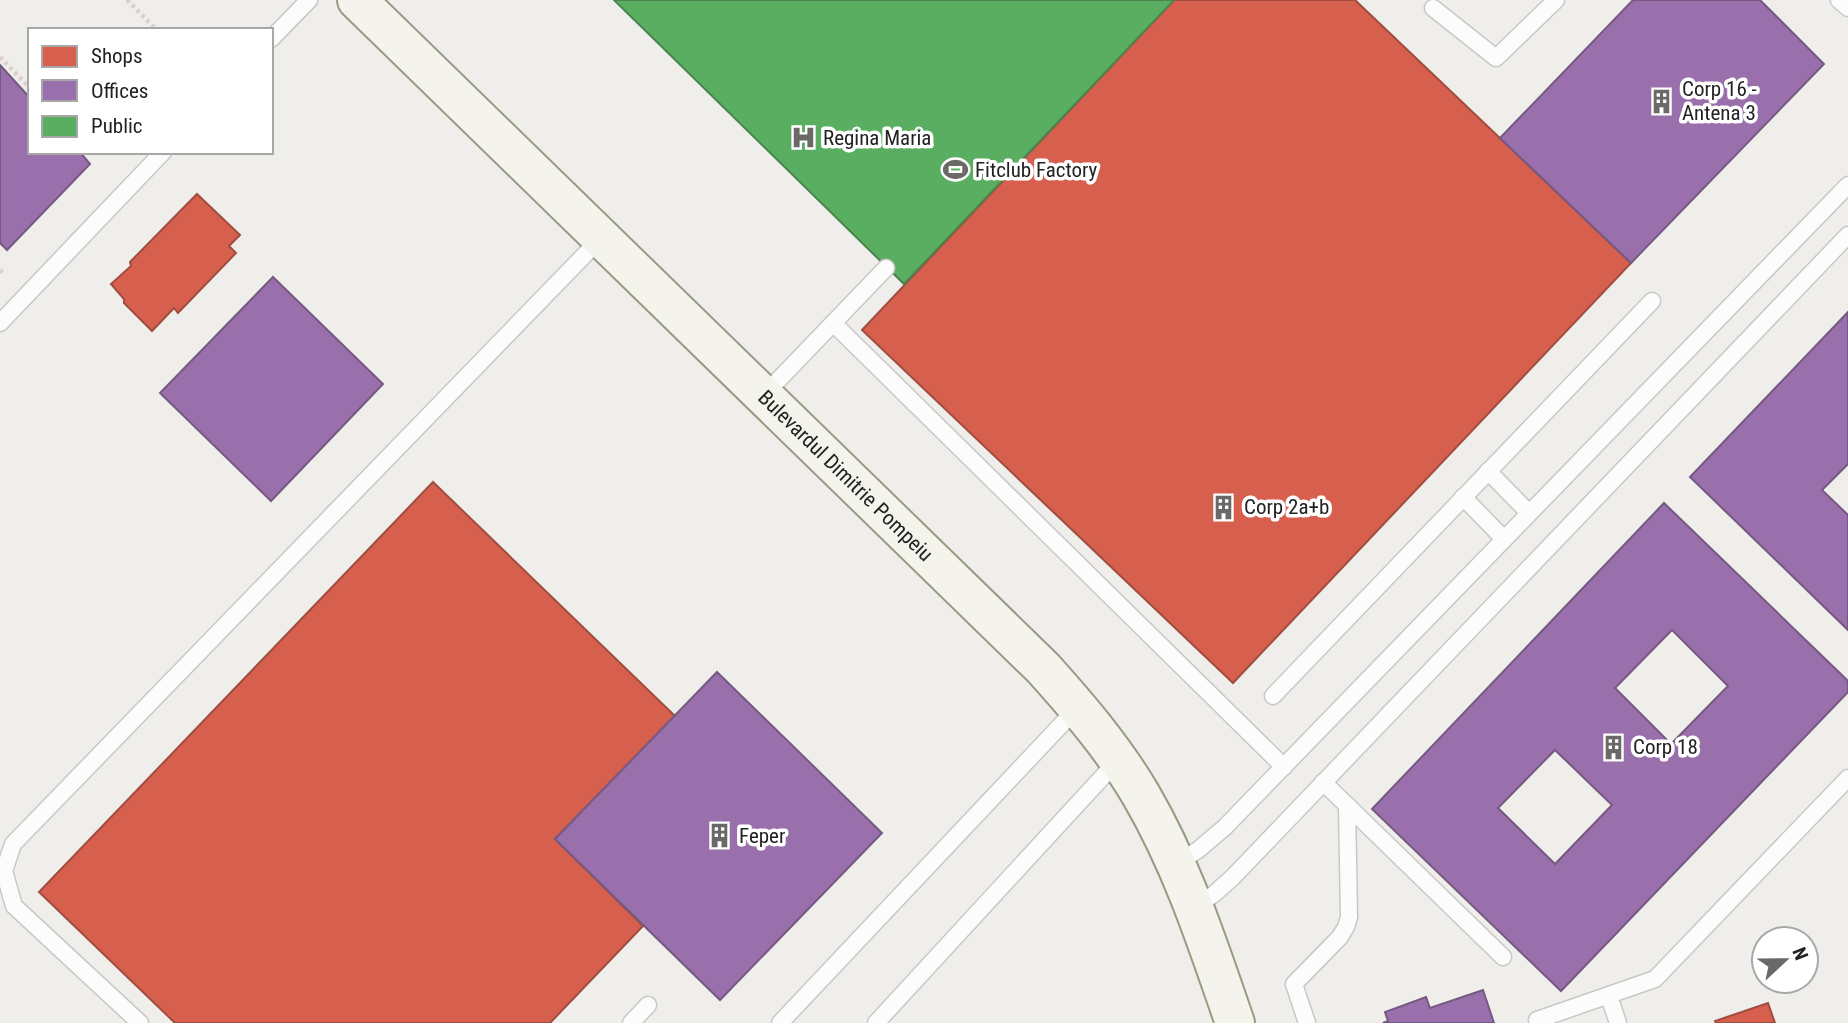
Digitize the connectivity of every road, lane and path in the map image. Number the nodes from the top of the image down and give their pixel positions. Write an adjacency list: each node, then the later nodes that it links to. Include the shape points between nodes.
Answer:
1 (127, 0): 8 (path)
2 (309, 0): 9 (lane)
3 (357, 0): 15 (street, Bulevardul Dimitrie Pompeiu)
4 (1556, 0): 6 (lane, via 1496,58)
5 (1839, 0): 7 (lane)
6 (1433, 3)
7 (1848, 9)
8 (155, 28)
9 (273, 37)
10 (0, 57): 11 (path)
11 (28, 86)
12 (161, 154): 20 (lane)
13 (1848, 185): 25 (lane)
14 (1848, 235): 32 (lane)
15 (601, 238): 22 (street, Bulevardul Dimitrie Pompeiu); 39 (lane, via 13,844 4,871 14,906)
16 (886, 268): 21 (lane)
17 (0, 270): 18 (path)
18 (5, 275)
19 (1652, 301): 23 (lane)
20 (0, 323)
21 (833, 323): 22 (lane); 30 (lane)
22 (764, 395): 28 (street, Bulevardul Dimitrie Pompeiu)
23 (1488, 471): 24 (lane); 25 (lane)
24 (1463, 497): 26 (lane); 27 (lane)
25 (1529, 513): 26 (lane)
26 (1504, 539): 30 (lane)
27 (1273, 696)
28 (1078, 707): 29 (street, Bulevardul Dimitrie Pompeiu); 41 (lane)
29 (1118, 760): 34 (street, Bulevardul Dimitrie Pompeiu); 42 (lane)
30 (1284, 767): 34 (lane, via 1213,838)
31 (1848, 778): 37 (lane, via 1655,979)
32 (1323, 782): 33 (lane); 35 (lane, via 1225,885)
33 (1347, 805): 36 (lane); 44 (lane, via 1349,917 1340,937 1294,984)
34 (1177, 863): 35 (street, Bulevardul Dimitrie Pompeiu)
35 (1195, 906): 43 (street, Bulevardul Dimitrie Pompeiu)
36 (1503, 957)
37 (1609, 996): 45 (lane); 46 (lane)
38 (648, 1005): 40 (lane)
39 (140, 1023)
40 (631, 1023)
41 (780, 1023)
42 (876, 1023)
43 (1235, 1023)
44 (1307, 1023)
45 (1538, 1023)
46 (1618, 1023)

